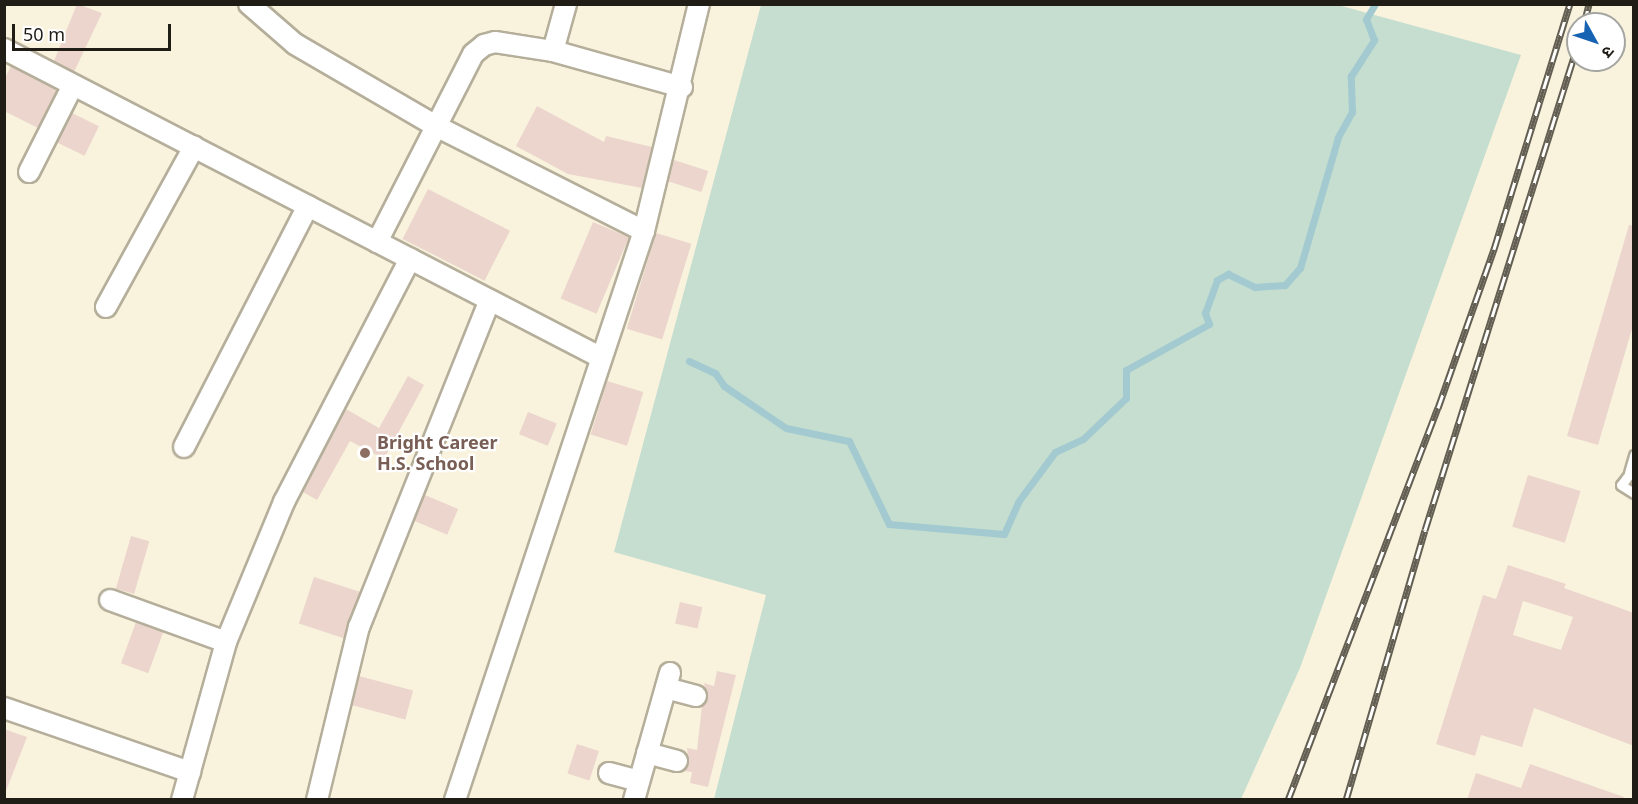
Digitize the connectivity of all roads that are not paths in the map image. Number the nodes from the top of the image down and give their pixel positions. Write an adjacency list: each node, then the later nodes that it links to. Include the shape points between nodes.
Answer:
1 (249, 4): 8 (street, via 295,44)
2 (566, 4): 5 (street)
3 (699, 4): 7 (street)
4 (4, 49): 6 (street)
5 (553, 51): 7 (street); 8 (street, via 495,42 484,45 473,54)
6 (73, 85): 9 (street); 10 (street)
7 (682, 87): 12 (street)
8 (436, 126): 12 (street); 13 (street)
9 (194, 147): 11 (street); 16 (street)
10 (29, 172)
11 (308, 206): 13 (street); 18 (street)
12 (644, 231): 17 (street)
13 (377, 242): 14 (street)
14 (410, 259): 15 (street); 23 (street, via 284,502)
15 (490, 300): 17 (street); 32 (street, via 359,627)
16 (106, 308)
17 (600, 357): 33 (street)
18 (184, 447)
19 (1634, 455): 20 (lane)
20 (1631, 472): 21 (lane, via 1622,485)
21 (1634, 493)
22 (110, 600): 23 (street)
23 (226, 642): 28 (street)
24 (696, 696): 26 (street, via 668,681)
25 (4, 708): 28 (street)
26 (647, 753): 27 (street); 30 (street)
27 (677, 760)
28 (189, 772): 31 (street)
29 (609, 773): 30 (street)
30 (637, 790)
31 (182, 800)
32 (317, 800)
33 (455, 800)

